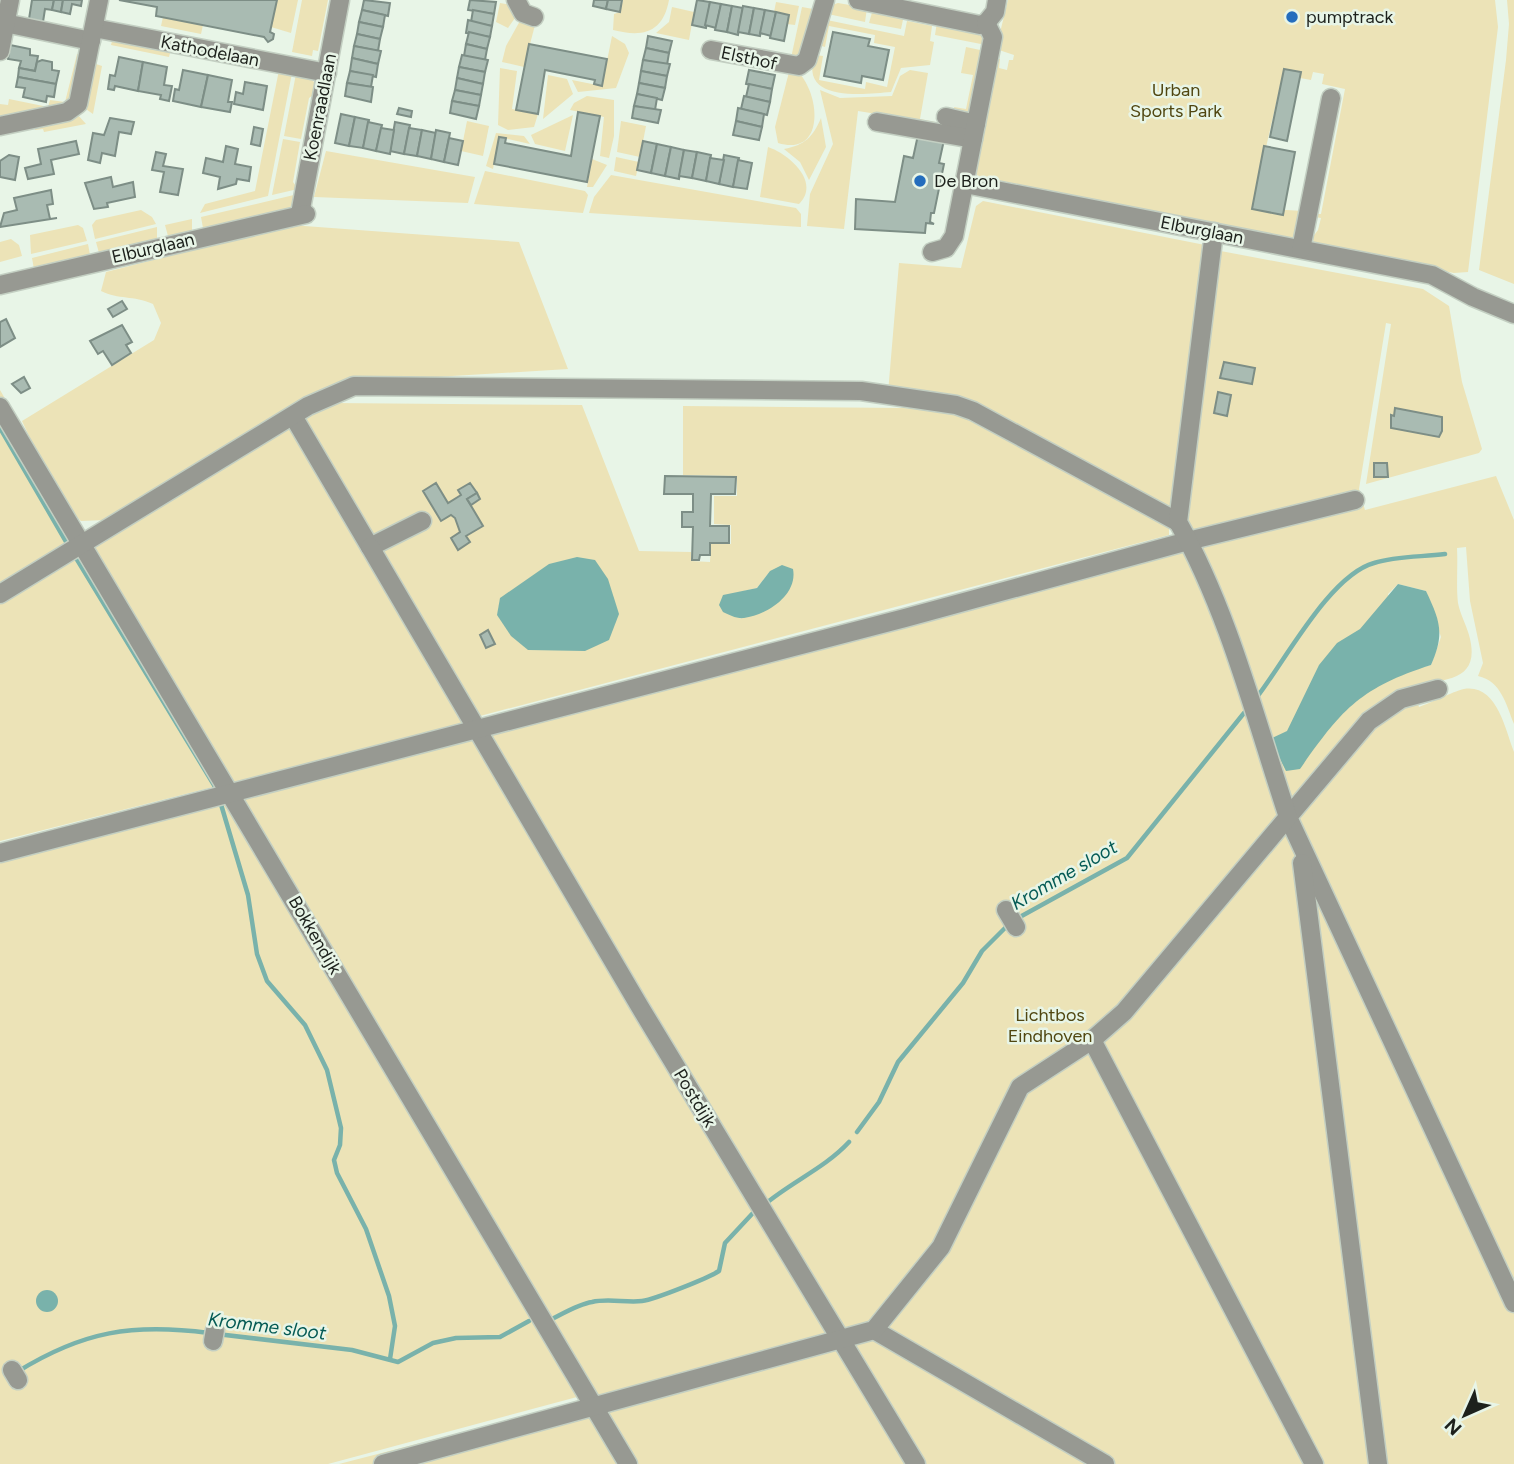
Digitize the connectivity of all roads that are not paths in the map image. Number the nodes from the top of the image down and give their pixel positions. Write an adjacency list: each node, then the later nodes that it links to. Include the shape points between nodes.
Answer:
1 (10, 0): 9 (street)
2 (99, 0): 11 (street)
3 (340, 0): 14 (street, Koenraadlaan)
4 (516, 0): 8 (street, via 523,13)
5 (825, 0): 12 (street, Elsthof, via 816,50 805,62 794,66)
6 (858, 0): 10 (street)
7 (997, 0): 10 (street)
8 (534, 17)
9 (5, 23): 11 (street, Kathodelaan); 13 (street)
10 (986, 23): 19 (street, via 993,37)
11 (93, 34): 14 (street, Kathodelaan); 18 (street, via 74,108)
12 (711, 50)
13 (0, 51)
14 (327, 73): 21 (street, Koenraadlaan)
15 (1331, 98): 23 (street)
16 (946, 117): 19 (street)
17 (877, 122): 19 (street)
18 (0, 126)
19 (975, 131): 20 (street)
20 (965, 184): 22 (street, Elburglaan); 24 (street, via 954,236 946,248)
21 (303, 214): 25 (street, Elburglaan)
22 (1214, 232): 23 (street, Elburglaan); 31 (street)
23 (1301, 249): 26 (street, Elburglaan, via 1432,275)
24 (932, 252)
25 (0, 285)
26 (1514, 314)
27 (0, 407): 33 (street, Bokkendijk)
28 (293, 416): 31 (street, via 354,386 861,391 973,411); 33 (street); 34 (street, Postdijk)
29 (1355, 500): 32 (street)
30 (422, 521): 34 (street)
31 (1178, 522): 32 (street)
32 (1188, 541): 37 (street); 39 (street, via 1240,669)
33 (83, 542): 35 (street); 38 (street, Bokkendijk)
34 (370, 547): 37 (street, Postdijk)
35 (0, 594)
36 (1437, 689): 39 (street, via 1401,699 1369,721)
37 (479, 730): 38 (street); 45 (street, Postdijk)
38 (231, 792): 41 (street); 46 (street, Bokkendijk)
39 (1288, 817): 40 (street); 42 (street, via 1124,1012)
40 (1300, 844): 43 (street); 52 (street)
41 (0, 853)
42 (1092, 1040): 44 (street, via 1020,1087 940,1247); 51 (street)
43 (1514, 1303)
44 (874, 1330): 45 (street); 50 (street)
45 (841, 1340): 46 (street); 49 (street, Postdijk)
46 (593, 1405): 47 (street); 48 (street, Bokkendijk)
47 (383, 1464)
48 (628, 1464)
49 (916, 1464)
50 (1105, 1464)
51 (1314, 1464)
52 (1378, 1464)

